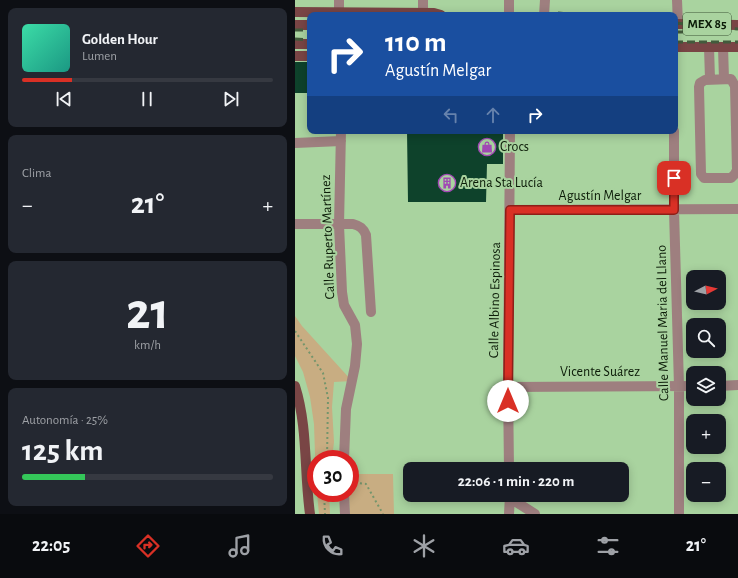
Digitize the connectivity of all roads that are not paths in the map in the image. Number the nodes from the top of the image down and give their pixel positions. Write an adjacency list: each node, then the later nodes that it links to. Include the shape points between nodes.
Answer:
1 (339, 0): 7 (street)
2 (423, 0): 8 (street)
3 (509, 0): 9 (street)
4 (545, 0): 10 (street)
5 (677, 0): 11 (street)
6 (295, 12): 7 (main road)
7 (339, 12)
8 (423, 12)
9 (509, 12)
10 (544, 12)
11 (676, 12)
12 (678, 24): 15 (main road, MEX 85)
13 (295, 25): 14 (main road)
14 (307, 25)
15 (738, 25)
16 (295, 44): 17 (main road)
17 (307, 44)
18 (678, 47): 19 (main road, MEX 85)
19 (709, 47): 20 (main road, MEX 85); 24 (street)
20 (723, 47): 21 (main road, MEX 85); 25 (street)
21 (738, 47)
22 (295, 56): 23 (main road)
23 (307, 56)
24 (710, 79): 25 (street); 30 (street, via 702,81 699,87 701,174 704,178 727,179 733,177)
25 (724, 79): 30 (street, via 731,79 735,86)
26 (510, 134): 32 (street, Calle Albino Espinosa)
27 (674, 134): 33 (street, Calle Manuel Maria del Llano)
28 (341, 136): 29 (street); 35 (street, Calle Ruperto Martínez)
29 (295, 143)
30 (737, 170)
31 (738, 209): 33 (street, Agustín Melgar)
32 (510, 210): 33 (street, Agustín Melgar); 42 (street, Calle Albino Espinosa)
33 (674, 210): 39 (street, Calle Manuel Maria del Llano)
34 (295, 224): 35 (street)
35 (339, 225): 36 (street, via 359,225 367,235); 43 (street, Calle Ruperto Martínez, via 341,292 344,305 355,325 356,334 355,366 346,409)
36 (371, 312)
37 (738, 385): 41 (street)
38 (295, 386): 48 (main road, via 305,439)
39 (679, 386): 40 (street, Vicente Suárez); 42 (street, Vicente Suárez); 52 (street, Calle Manuel Maria del Llano)
40 (686, 386)
41 (726, 386)
42 (508, 387): 44 (street, Calle Albino Espinosa)
43 (344, 450)
44 (509, 462)
45 (344, 502): 49 (street)
46 (510, 502): 50 (street)
47 (517, 502): 51 (street)
48 (310, 514)
49 (345, 514)
50 (509, 514)
51 (535, 514)
52 (679, 514)

